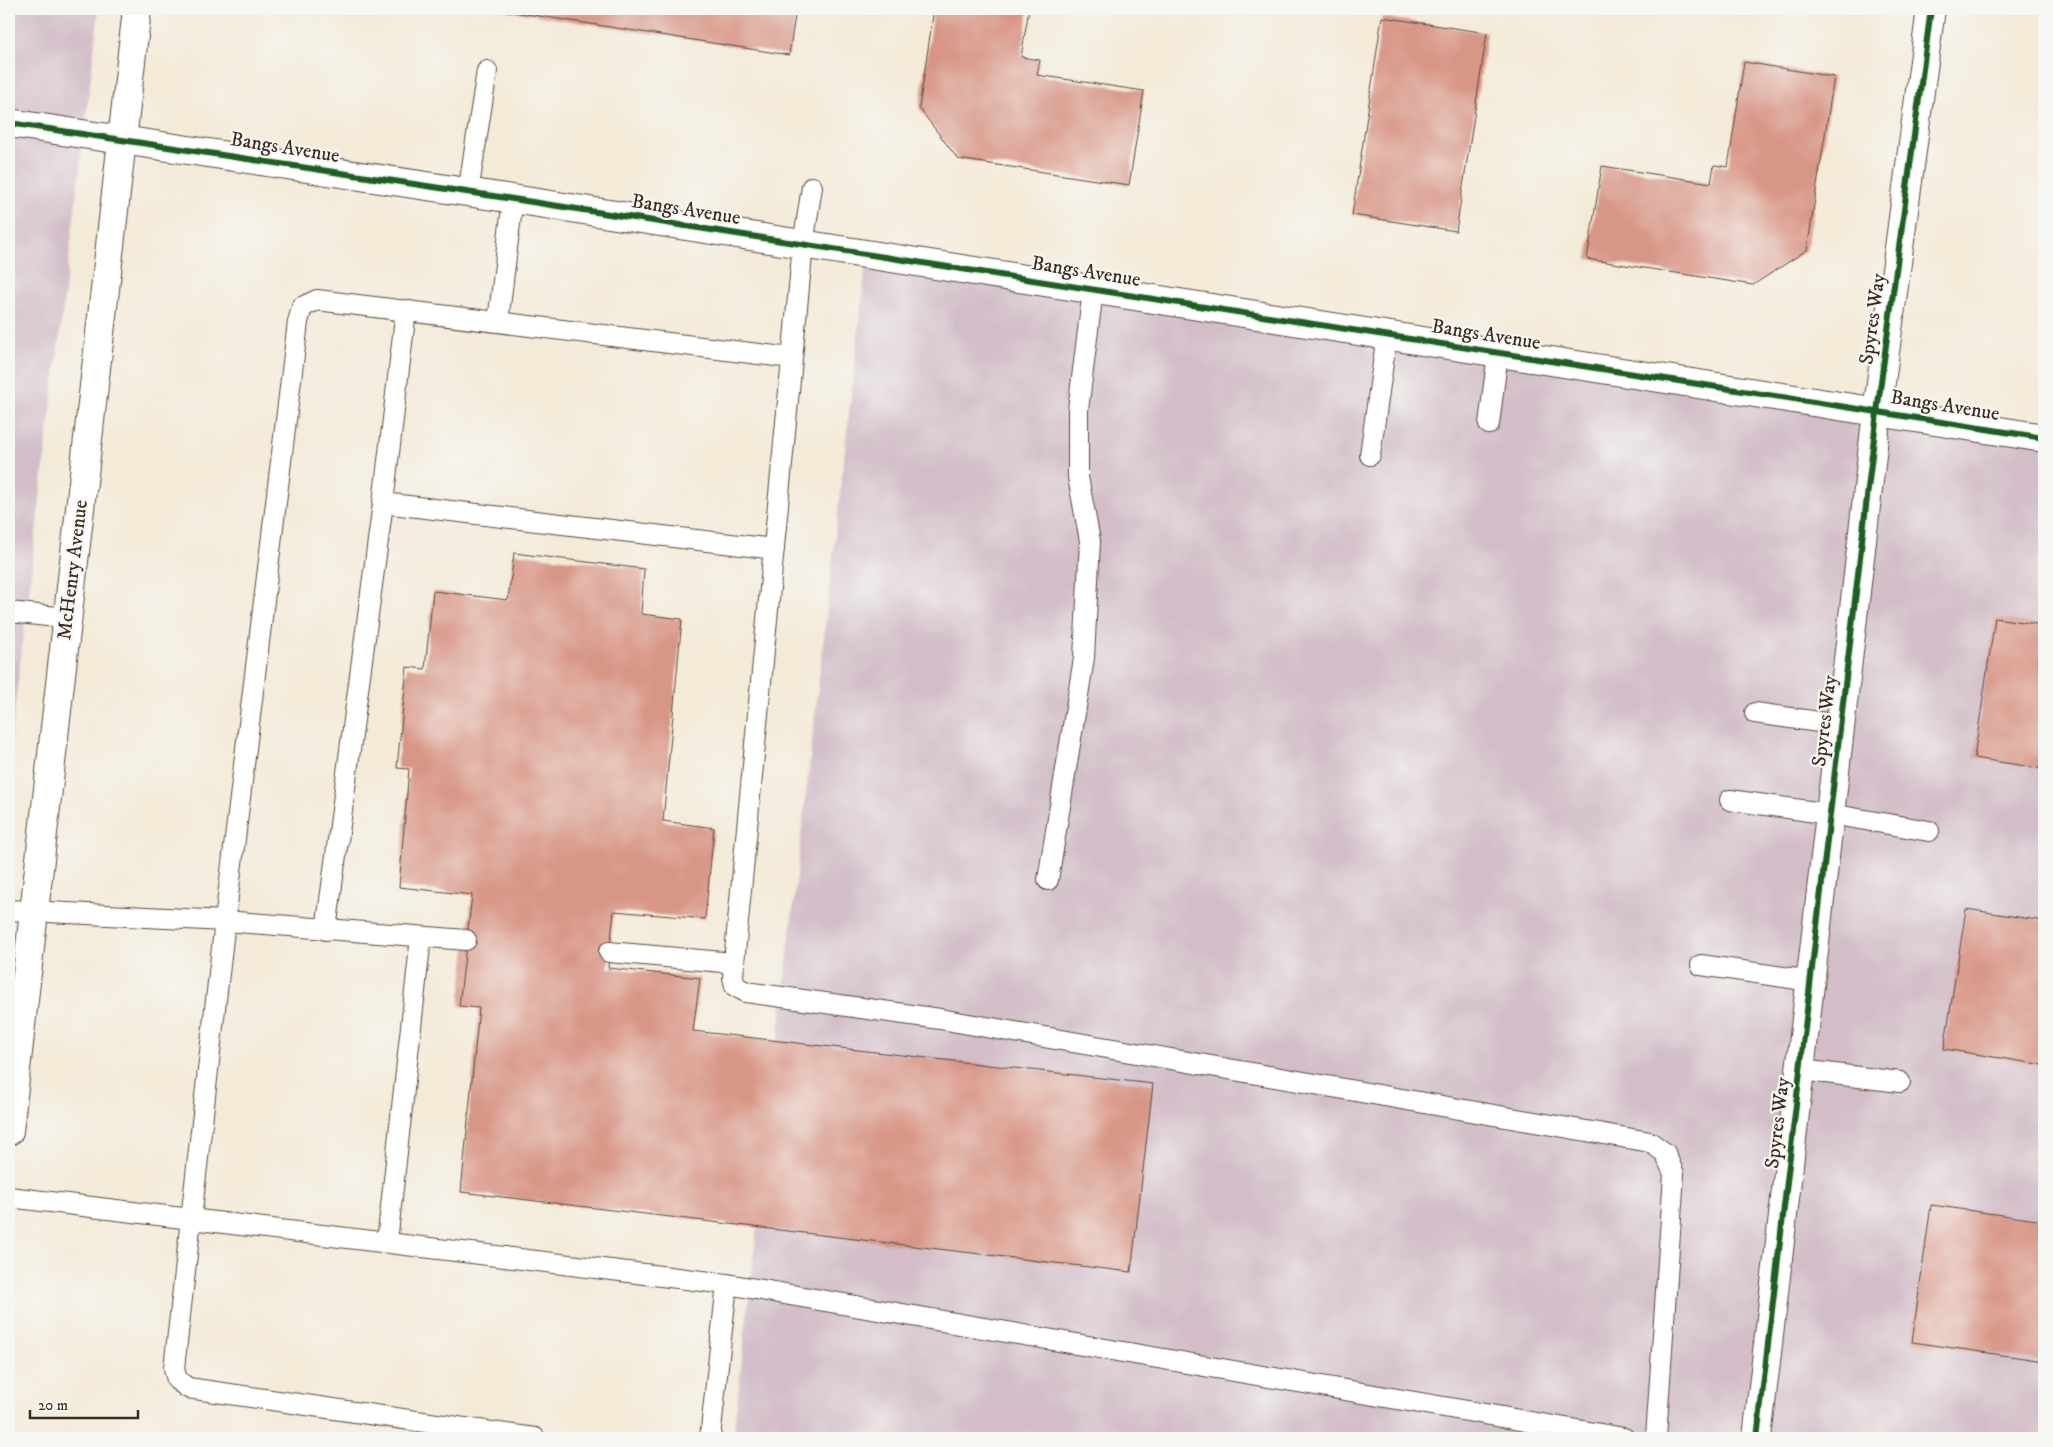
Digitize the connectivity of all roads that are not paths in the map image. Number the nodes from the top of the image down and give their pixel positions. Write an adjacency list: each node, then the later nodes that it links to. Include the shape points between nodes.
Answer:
1 (137, 9): 5 (street, McHenry Avenue)
2 (1931, 9): 16 (street, Spyres Way)
3 (486, 71): 7 (lane)
4 (9, 123): 5 (street, Bangs Avenue)
5 (122, 139): 7 (street, Bangs Avenue); 23 (street, McHenry Avenue)
6 (812, 186): 9 (lane)
7 (468, 193): 8 (street, Bangs Avenue)
8 (513, 199): 9 (street, Bangs Avenue); 12 (lane)
9 (803, 244): 10 (street, Bangs Avenue); 15 (lane)
10 (1093, 290): 13 (street, Bangs Avenue); 29 (lane, via 1078,410 1078,477 1090,542 1084,658)
11 (406, 310): 12 (lane); 20 (lane); 31 (lane, via 317,300 302,307)
12 (498, 322): 15 (lane)
13 (1387, 335): 14 (street, Bangs Avenue); 19 (lane)
14 (1498, 353): 16 (street, Bangs Avenue); 17 (lane)
15 (792, 358): 21 (lane)
16 (1877, 412): 18 (street, Bangs Avenue); 25 (street, Spyres Way)
17 (1489, 424)
18 (2044, 438)
19 (1370, 455)
20 (383, 503): 21 (lane); 32 (lane)
21 (774, 549): 36 (lane)
22 (9, 612): 23 (lane)
23 (67, 618): 30 (street, McHenry Avenue)
24 (1755, 713): 25 (lane)
25 (1840, 725): 27 (street, Spyres Way)
26 (1730, 800): 27 (lane)
27 (1830, 814): 28 (lane); 38 (street, Spyres Way)
28 (1929, 831)
29 (1048, 880)
30 (22, 911): 31 (lane); 41 (street, McHenry Avenue)
31 (225, 921): 32 (lane); 43 (lane)
32 (326, 930): 33 (lane)
33 (421, 937): 34 (lane); 44 (lane)
34 (466, 940)
35 (609, 952): 36 (lane)
36 (734, 963): 49 (lane, via 735,986 746,992 940,1019 1650,1142 1665,1153 1674,1174)
37 (1701, 966): 38 (lane)
38 (1811, 981): 39 (street, Spyres Way)
39 (1801, 1070): 40 (lane); 50 (street, Spyres Way)
40 (1900, 1082)
41 (9, 1131)
42 (9, 1197): 43 (lane)
43 (191, 1218): 44 (lane); 46 (lane, via 174,1368 177,1380 188,1388)
44 (387, 1242): 45 (lane)
45 (727, 1284): 47 (lane); 48 (lane)
46 (535, 1438)
47 (710, 1438)
48 (1624, 1438)
49 (1656, 1438)
50 (1757, 1438)

